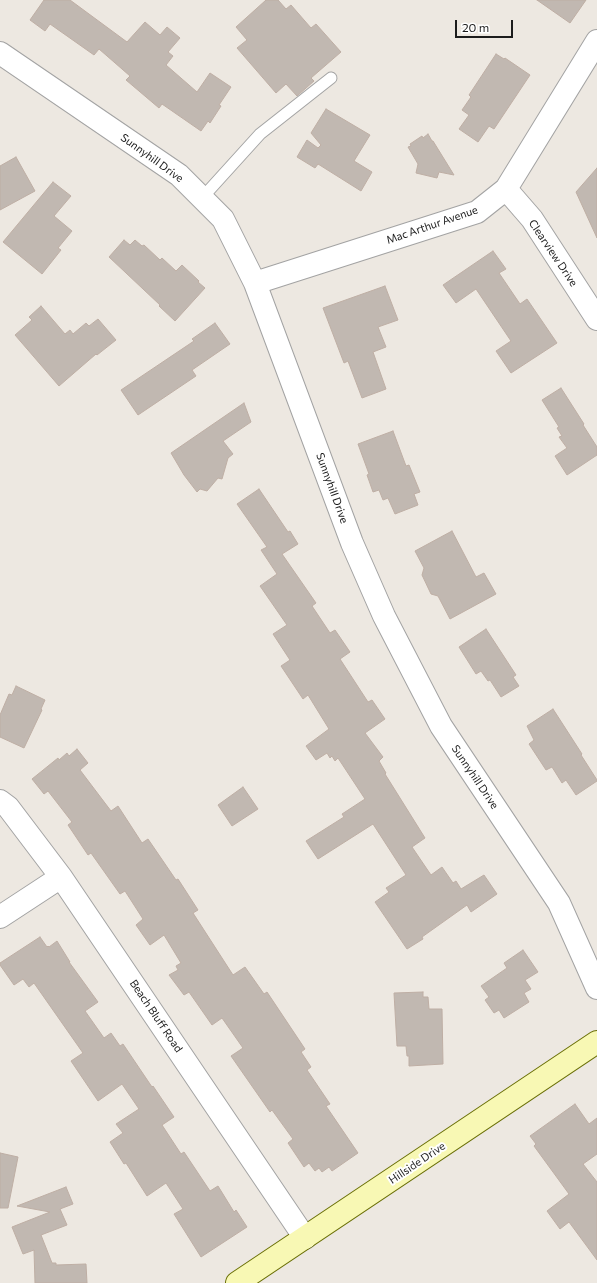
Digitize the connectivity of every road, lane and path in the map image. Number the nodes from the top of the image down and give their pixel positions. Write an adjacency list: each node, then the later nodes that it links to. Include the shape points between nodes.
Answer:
1 (597, 41): 4 (street, Mac Arthur Avenue)
2 (0, 53): 5 (street, Sunnyhill Drive, via 179,175)
3 (331, 78): 5 (lane, via 260,134)
4 (506, 189): 6 (street, Mac Arthur Avenue, via 476,212); 7 (street, Clearview Drive, via 532,219)
5 (202, 198): 6 (street, Sunnyhill Drive, via 223,219)
6 (255, 283): 11 (street, Sunnyhill Drive, via 352,543 384,616 441,726 559,903)
7 (597, 319)
8 (0, 801): 9 (street, Beach Bluff Road, via 8,807)
9 (61, 876): 10 (street); 13 (street, Beach Bluff Road)
10 (0, 917)
11 (597, 988)
12 (597, 1042): 13 (street, Hillside Drive)
13 (305, 1238): 14 (street, Hillside Drive)
14 (237, 1283)

